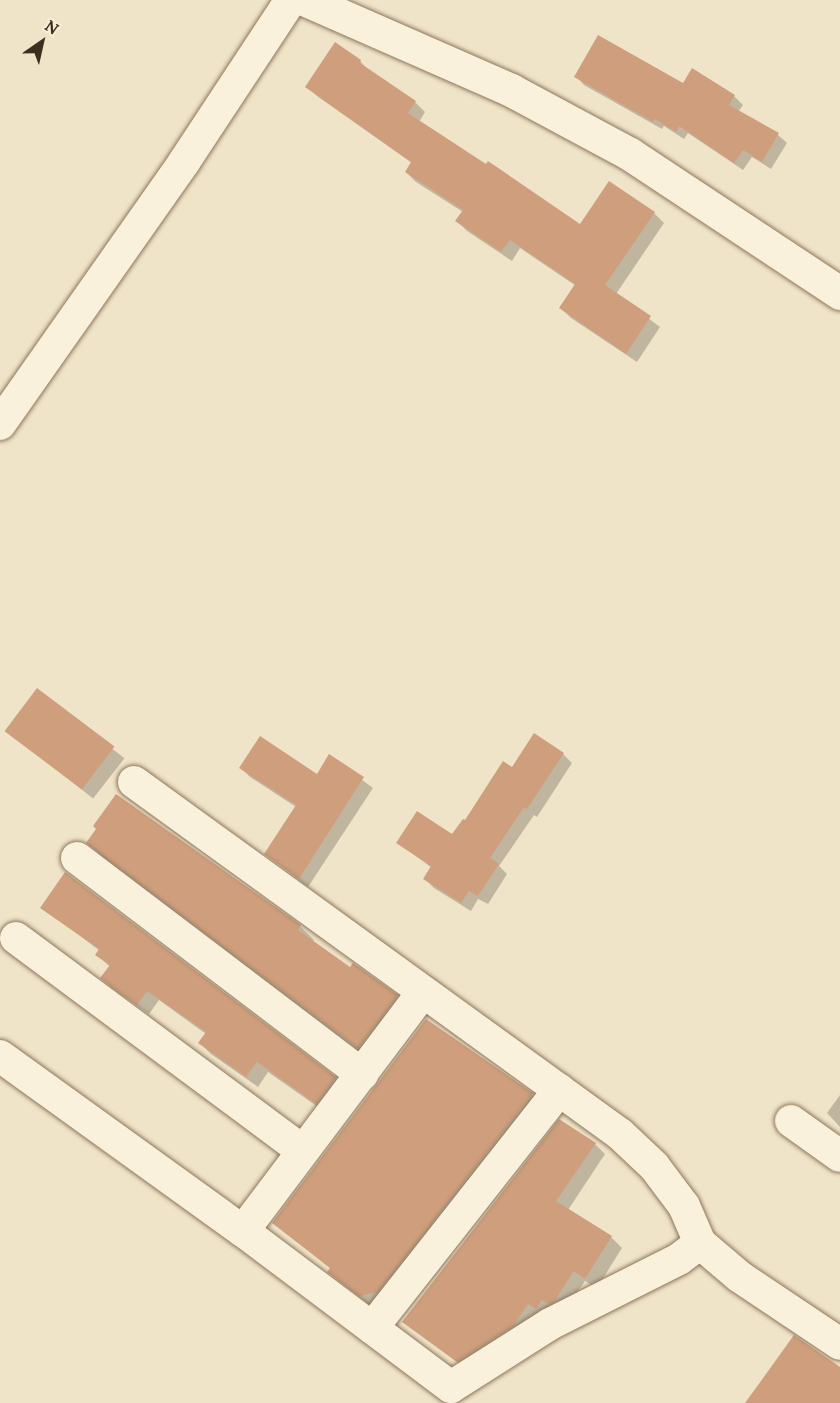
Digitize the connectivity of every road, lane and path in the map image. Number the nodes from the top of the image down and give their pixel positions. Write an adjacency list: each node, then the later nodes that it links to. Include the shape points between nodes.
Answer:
1 (291, 0): 4 (street, via 184,162)
2 (306, 0): 3 (street, via 512,90 630,154)
3 (840, 293)
4 (0, 424)
5 (134, 782): 8 (street)
6 (77, 858): 10 (street)
7 (16, 938): 13 (street)
8 (423, 992): 10 (street); 11 (street)
9 (0, 1056): 15 (street)
10 (362, 1074): 13 (street)
11 (559, 1090): 16 (street, via 620,1134 654,1166 684,1206); 17 (street)
12 (791, 1120): 14 (street)
13 (303, 1151): 15 (street)
14 (840, 1156)
15 (243, 1231): 17 (street)
16 (700, 1243): 17 (street, via 679,1259 550,1324 451,1387); 18 (street, via 740,1277)
17 (372, 1328)
18 (840, 1344)

